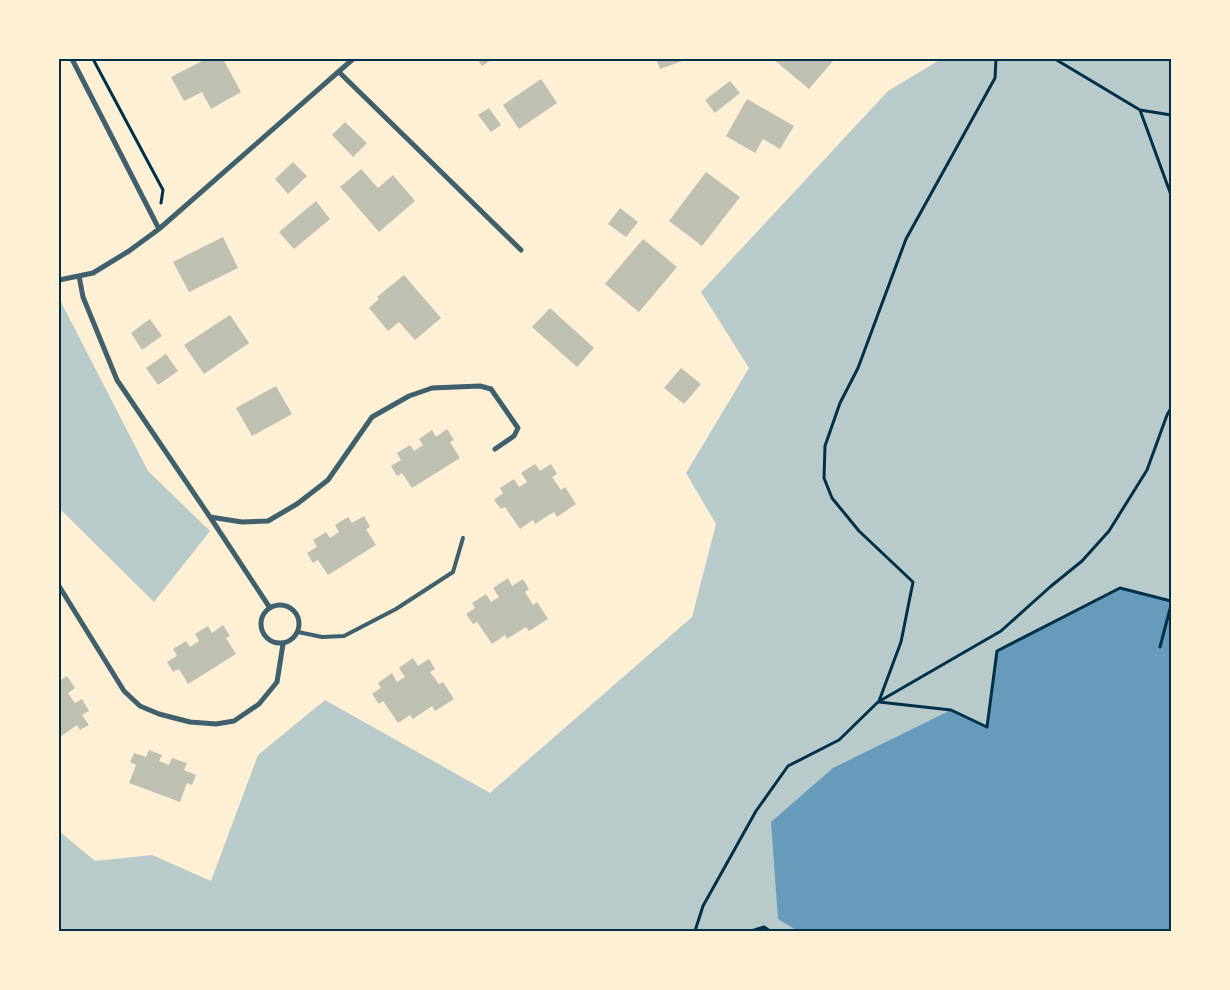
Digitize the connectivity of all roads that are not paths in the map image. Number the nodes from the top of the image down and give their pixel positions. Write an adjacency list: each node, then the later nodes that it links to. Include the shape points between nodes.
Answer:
1 (72, 59): 4 (street)
2 (353, 59): 3 (street)
3 (339, 72): 4 (street); 5 (street)
4 (159, 229): 6 (street, via 94,273)
5 (521, 250)
6 (80, 276): 7 (street); 9 (street, via 83,297 117,380)
7 (59, 280)
8 (495, 449): 9 (street, via 514,436 518,428 491,389 480,386 432,388 409,396 372,417 328,480 268,521 242,522)
9 (210, 517): 12 (street)
10 (463, 538): 13 (lane, via 453,572 396,609 344,636 322,637)
11 (59, 586): 14 (street, via 124,692 140,706 159,714 190,722 216,724 234,721 259,704 277,682)
12 (270, 608): 13 (street, via 284,605 291,608 298,616); 14 (street, via 262,620 262,629 266,637)
13 (298, 632): 14 (street)
14 (283, 644)

